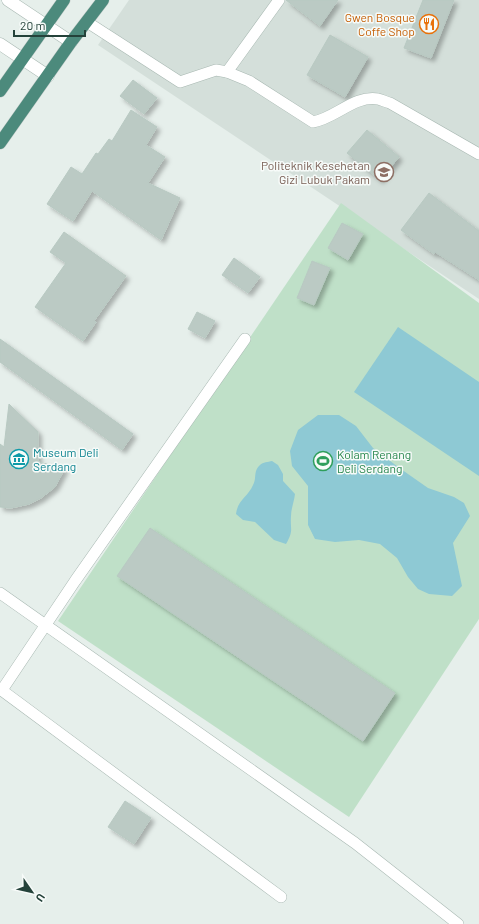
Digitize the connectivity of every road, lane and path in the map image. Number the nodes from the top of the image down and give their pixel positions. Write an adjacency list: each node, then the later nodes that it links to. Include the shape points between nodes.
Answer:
1 (8, 0): 6 (street)
2 (64, 0): 6 (highway)
3 (103, 0): 5 (highway)
4 (279, 0): 10 (lane)
5 (87, 22): 7 (highway); 10 (lane, via 180,82 216,70)
6 (46, 25): 7 (street); 9 (highway)
7 (72, 42): 11 (highway)
8 (0, 44): 9 (street)
9 (22, 59): 11 (street); 12 (highway)
10 (227, 72): 14 (lane, via 250,81 313,122 361,100 377,99 390,103)
11 (48, 76): 13 (highway)
12 (0, 91)
13 (0, 143)
14 (479, 153)
15 (245, 339): 17 (lane)
16 (0, 593): 17 (lane)
17 (45, 625): 18 (lane); 20 (lane, via 355,843)
18 (1, 689): 19 (lane)
19 (281, 897)
20 (458, 924)

